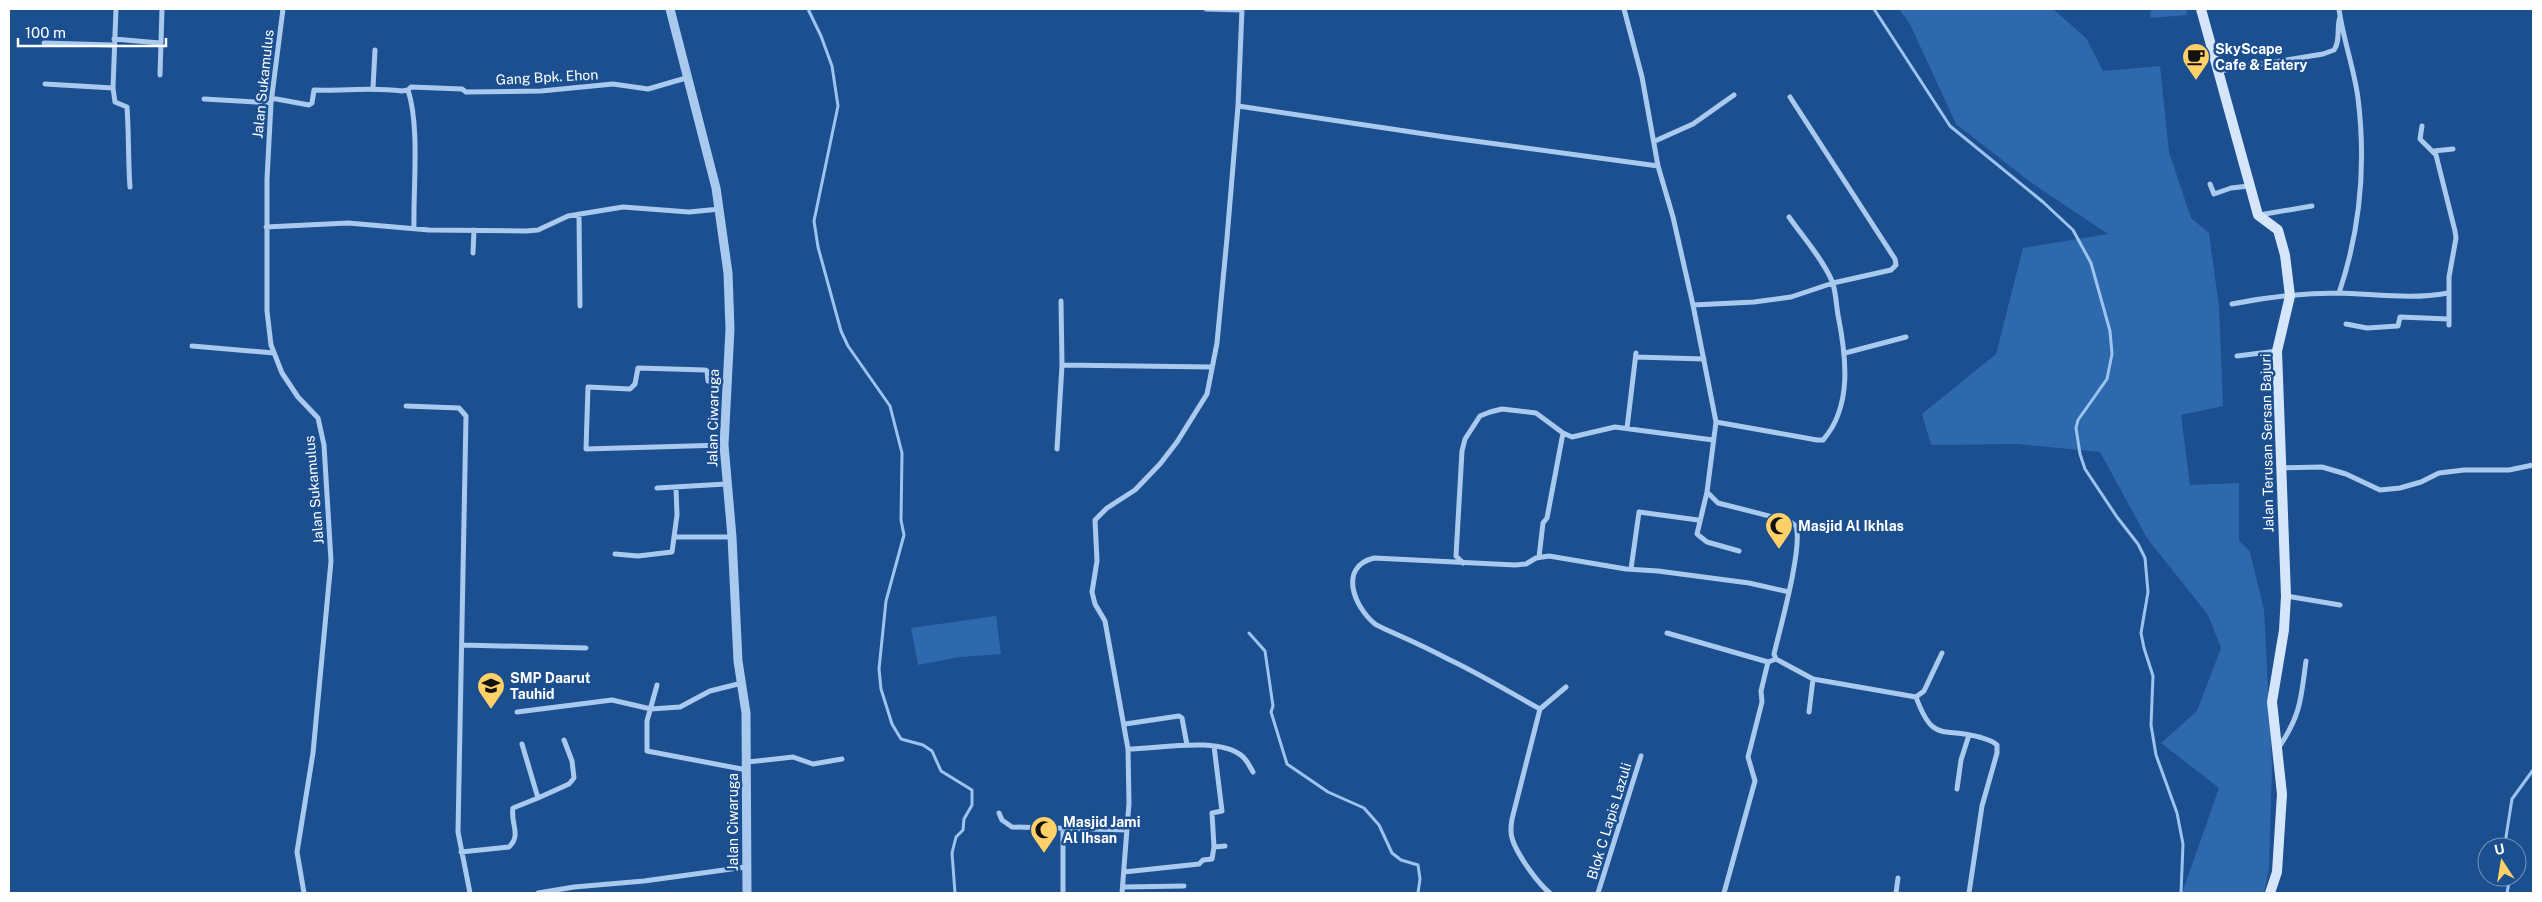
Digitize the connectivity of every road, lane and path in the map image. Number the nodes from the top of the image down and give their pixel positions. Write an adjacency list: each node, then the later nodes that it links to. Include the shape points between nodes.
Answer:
1 (116, 9): 11 (street)
2 (162, 9): 13 (street)
3 (282, 9): 25 (street, Jalan Sukamulus)
4 (670, 9): 17 (street, Jalan Ciwaruga)
5 (1206, 9): 6 (street)
6 (1242, 9): 26 (street)
7 (1624, 9): 28 (street)
8 (2201, 9): 15 (main road)
9 (2339, 9): 10 (street)
10 (2340, 17): 15 (street, via 2334,50); 45 (street, via 2354,74 2361,133 2358,214 2351,254)
11 (113, 42): 12 (street); 13 (street); 19 (street)
12 (44, 43)
13 (160, 43): 16 (street)
14 (375, 50): 20 (street)
15 (2218, 71): 33 (main road)
16 (160, 75)
17 (686, 78): 21 (street, Gang Bpk. Ehon, via 648,89 613,84 541,91 466,92 462,89 420,87); 36 (street, Jalan Ciwaruga)
18 (45, 84): 19 (street)
19 (113, 88): 34 (street, via 115,102 127,107)
20 (373, 88): 21 (street, Gang Bpk. Ehon); 25 (street, Gang Bpk. Ehon, via 314,90 309,105)
21 (408, 90): 41 (street, via 413,106)
22 (1734, 95): 28 (street, via 1693,124)
23 (1790, 97): 44 (street, via 1896,262 1891,270)
24 (204, 98): 25 (street)
25 (271, 100): 40 (street, Jalan Sukamulus)
26 (1238, 106): 31 (street); 61 (street, via 1217,343)
27 (2422, 126): 30 (street, via 2420,139)
28 (1655, 141): 31 (street)
29 (2453, 149): 30 (street)
30 (2434, 151): 46 (street, via 2456,238)
31 (1658, 166): 50 (street)
32 (2210, 184): 33 (street, via 2214,194)
33 (2249, 186): 38 (main road)
34 (130, 187)
35 (2312, 206): 38 (street)
36 (720, 209): 37 (street, via 689,212 624,207); 62 (street, Jalan Ciwaruga, via 728,273 730,329)
37 (579, 214): 42 (street, via 538,230); 51 (street)
38 (2258, 215): 47 (main road, Jalan Terusan Sersan Bajuri, via 2278,230)
39 (1789, 217): 44 (street)
40 (266, 228): 41 (street, via 348,223); 56 (street, Jalan Sukamulus, via 267,311)
41 (414, 228): 42 (street)
42 (474, 230): 43 (street)
43 (473, 253)
44 (1833, 283): 50 (street, via 1791,297); 57 (street)
45 (2339, 293): 46 (street, via 2411,298); 47 (street)
46 (2448, 293): 52 (street, via 2449,322 2400,317 2398,326 2370,328)
47 (2290, 296): 49 (street); 55 (main road, Jalan Terusan Sersan Bajuri)
48 (1061, 301): 60 (street)
49 (2232, 304)
50 (1693, 305): 59 (street)
51 (580, 306)
52 (2346, 324)
53 (1906, 337): 57 (street)
54 (192, 346): 56 (street)
55 (2277, 351): 58 (street); 71 (main road, Jalan Terusan Sersan Bajuri)
56 (274, 353): 128 (street, Jalan Sukamulus, via 282,373 298,397 318,418 324,445 329,509 331,561 326,633 313,753 297,852)
57 (1845, 353): 64 (street, via 1844,386 1836,417 1823,440)
58 (2237, 356)
59 (1704, 359): 64 (street); 65 (street, via 1636,355)
60 (1062, 365): 61 (street); 69 (street)
61 (1211, 367): 103 (street, via 1207,394 1166,457 1135,490 1095,520 1097,561 1092,592 1104,621)
62 (727, 380): 68 (street, Jalan Ciwaruga); 68 (street, via 708,381 705,370 638,368 635,384 630,389 588,388 586,414 586,449)
63 (406, 406): 88 (street, via 459,408 466,416)
64 (1716, 422): 67 (street)
65 (1627, 428): 66 (street, via 1610,427 1572,437); 67 (street)
66 (1563, 433): 81 (street, via 1547,518 1542,523); 82 (street, via 1536,413 1502,409 1480,416 1469,431 1462,451 1456,556)
67 (1714, 440): 75 (street)
68 (724, 445): 72 (street, Jalan Ciwaruga)
69 (1057, 449)
70 (2533, 465): 71 (street, via 2509,470 2439,473 2421,482 2380,490 2322,467)
71 (2280, 468): 85 (main road, Jalan Terusan Sersan Bajuri)
72 (726, 484): 74 (street); 78 (street, Jalan Ciwaruga)
73 (657, 488): 74 (street)
74 (676, 488): 77 (street)
75 (1707, 492): 76 (street); 84 (street, via 1718,503 1789,521 1796,526 1797,543)
76 (1698, 520): 79 (street, via 1697,534 1702,540); 83 (street, via 1639,512)
77 (675, 537): 78 (street); 80 (street, via 672,552 638,556)
78 (732, 537): 95 (street, Jalan Ciwaruga)
79 (1740, 551)
80 (615, 554)
81 (1539, 557): 82 (street, via 1515,565); 83 (street)
82 (1462, 563): 100 (street, via 1374,558 1363,561 1353,574 1354,592 1376,624 1457,663)
83 (1631, 570): 84 (street, via 1688,575)
84 (1789, 592): 91 (street, via 1774,654)
85 (2286, 596): 86 (street); 110 (main road, Jalan Terusan Sersan Bajuri, via 2272,702)
86 (2340, 605)
87 (1667, 633): 93 (street)
88 (462, 645): 89 (street); 122 (street)
89 (586, 648)
90 (1942, 653): 98 (street, via 1924,691)
91 (1776, 659): 93 (street); 94 (street)
92 (2306, 661): 110 (street, via 2296,719)
93 (1768, 662): 135 (street, via 1748,757 1755,781)
94 (1813, 678): 98 (street); 102 (street)
95 (742, 683): 99 (street, via 710,691 680,707); 113 (street, Jalan Ciwaruga)
96 (658, 686): 99 (street)
97 (1566, 686): 100 (street)
98 (1916, 697): 104 (street, via 1935,730)
99 (651, 709): 101 (street, via 612,700); 113 (street, via 646,732 647,751)
100 (1540, 709): 133 (street, via 1511,830 1519,854)
101 (517, 712)
102 (1809, 712)
103 (1125, 724): 107 (street, via 1178,716 1182,718); 109 (street)
104 (1969, 734): 115 (street); 137 (street, via 1991,740 1998,747 1982,806)
105 (564, 740): 116 (street, via 574,778 569,784)
106 (522, 744): 116 (street)
107 (1186, 745): 108 (street); 109 (street)
108 (1214, 746): 114 (street, via 1243,757); 121 (street, via 1222,811 1212,813)
109 (1128, 749): 119 (street)
110 (2277, 750): 138 (main road, Jalan Terusan Sersan Bajuri, via 2282,794 2280,850)
111 (1641, 756): 134 (street, Blok C Lapis Lazuli)
112 (842, 759): 113 (street, via 812,764 793,757)
113 (747, 766): 123 (street, Jalan Ciwaruga)
114 (1253, 772)
115 (1957, 789)
116 (538, 798): 122 (street, via 513,808 516,836 509,847)
117 (999, 813): 118 (street, via 1002,820 1012,827)
118 (1063, 828): 119 (street); 132 (street)
119 (1127, 830): 124 (street)
120 (1225, 846): 121 (street)
121 (1214, 847): 124 (street, via 1212,859 1199,864)
122 (461, 852): 129 (street)
123 (746, 867): 130 (street); 131 (street, Jalan Ciwaruga)
124 (1124, 872): 127 (street)
125 (1898, 878): 136 (street)
126 (1184, 886): 127 (street)
127 (1122, 890)
128 (304, 893)
129 (470, 893)
130 (538, 893)
131 (747, 893)
132 (1063, 893)
133 (1550, 893)
134 (1598, 893)
135 (1724, 893)
136 (1896, 893)
137 (1969, 893)
138 (2270, 893)

